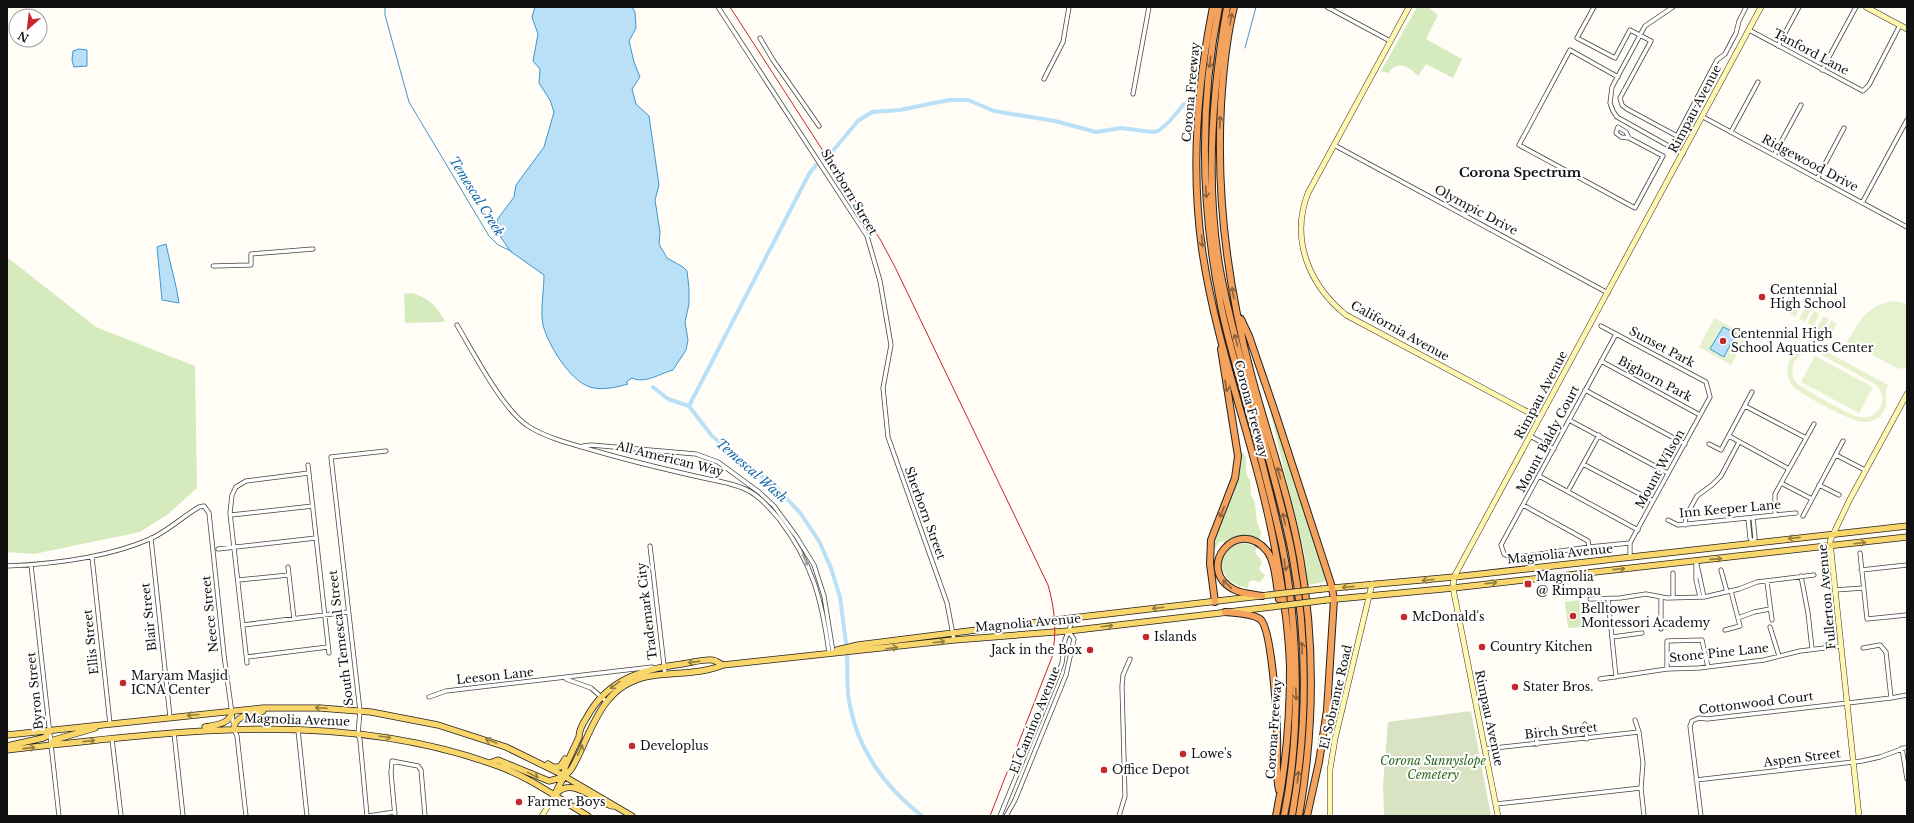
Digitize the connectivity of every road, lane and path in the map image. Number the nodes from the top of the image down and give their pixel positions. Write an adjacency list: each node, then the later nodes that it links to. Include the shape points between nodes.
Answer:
1 (718, 7): 163 (street, Sherborn Street, via 867,236 880,281 891,345 883,388 888,437 948,604)
2 (1069, 7): 26 (street, via 1063,42)
3 (1149, 7): 28 (street)
4 (1213, 7): 52 (highway, Corona Freeway, one-way to 52, via 1205,43 1196,167 1202,249)
5 (1218, 7): 243 (highway, one-way to 243, via 1206,104 1204,156 1207,213 1221,306 1275,515 1287,577 1296,698 1292,766)
6 (1227, 7): 43 (highway, via 1215,97)
7 (1234, 7): 37 (highway, Corona Freeway, one-way to 7, via 1223,76)
8 (1327, 7): 22 (street)
9 (1409, 7): 22 (main road, California Avenue)
10 (1594, 7): 20 (street, via 1577,38 1615,58 1630,30)
11 (1673, 7): 20 (street, via 1649,22)
12 (1746, 7): 20 (street, via 1738,21 1736,34 1725,54 1717,60 1676,136 1627,109 1621,103 1620,98 1651,41)
13 (1761, 7): 19 (main road, Rimpau Avenue)
14 (1799, 7): 23 (street)
15 (1856, 7): 24 (street)
16 (1866, 7): 17 (main road)
17 (1900, 25): 18 (main road); 24 (street, Tanford Lane, via 1869,85 1863,91)
18 (1907, 29)
19 (1749, 30): 23 (street, Tanford Lane); 30 (main road, Rimpau Avenue)
20 (1640, 35): 25 (street)
21 (760, 38): 33 (street)
22 (1390, 41): 39 (main road, California Avenue)
23 (1778, 46): 24 (street, Tanford Lane)
24 (1822, 70)
25 (1618, 77): 31 (street, via 1610,92 1610,103 1615,115); 38 (street, via 1570,50 1519,145 1635,208 1663,156)
26 (1044, 79)
27 (1758, 82): 36 (street)
28 (1133, 94)
29 (1800, 105): 41 (street)
30 (1703, 117): 36 (street, Ridgewood Drive); 40 (main road, Rimpau Avenue)
31 (1622, 120): 34 (street); 40 (street)
32 (1907, 120): 44 (street)
33 (819, 126)
34 (1618, 127): 38 (street); 38 (street, via 1617,135)
35 (1844, 128): 42 (street)
36 (1731, 132): 41 (street, Ridgewood Drive)
37 (1220, 135): 43 (highway); 49 (highway, Corona Freeway, one-way to 37, via 1223,235)
38 (1630, 138)
39 (1334, 145): 48 (street, Olympic Drive); 61 (main road, California Avenue, via 1310,190 1301,219 1304,253 1320,288 1333,304 1346,314)
40 (1683, 154): 48 (main road, Rimpau Avenue)
41 (1774, 155): 42 (street, Ridgewood Drive)
42 (1817, 179): 44 (street, Ridgewood Drive)
43 (1213, 180): 244 (highway, one-way to 43, via 1299,768 1304,692 1296,579 1281,506 1242,368 1226,295 1217,248)
44 (1862, 203): 45 (street, Ridgewood Drive)
45 (1907, 226)
46 (313, 249): 47 (street, via 251,254 251,265)
47 (213, 266)
48 (1608, 293): 61 (main road, Rimpau Avenue)
49 (1236, 308): 134 (highway, via 1275,412); 245 (highway, Corona Freeway, one-way to 49, via 1303,791 1310,709 1307,615 1300,557)
50 (457, 325): 72 (street, All American Way, via 498,393 516,416 528,426)
51 (1601, 326): 53 (street, Sunset Park)
52 (1220, 333): 147 (highway, one-way to 147, via 1222,361 1238,456 1235,478 1211,540 1210,564); 160 (highway, Corona Freeway, via 1273,539)
53 (1616, 334): 54 (street, Mount Baldy Court); 56 (street, Sunset Park, via 1706,382)
54 (1601, 361): 55 (street, Mount Baldy Court); 60 (street, Bighorn Park)
55 (1585, 390): 62 (street, Mount Baldy Court); 70 (street)
56 (1710, 391): 60 (street, Mount Wilson, via 1710,397)
57 (1752, 392): 59 (street)
58 (1907, 394): 79 (main road, Fullerton Avenue)
59 (1745, 406): 66 (street); 67 (street)
60 (1700, 415): 70 (street, Mount Wilson)
61 (1539, 418): 65 (main road, Rimpau Avenue)
62 (1569, 420): 64 (street); 73 (street, Mount Baldy Court)
63 (1814, 424): 67 (street)
64 (1599, 435): 76 (street); 81 (street)
65 (1530, 436): 73 (street); 129 (main road, Rimpau Avenue)
66 (1729, 436): 68 (street); 71 (street, via 1722,450)
67 (1806, 438): 78 (street)
68 (1739, 442): 78 (street); 98 (street, via 1721,476 1697,496 1686,516)
69 (1843, 442): 75 (street)
70 (1684, 444): 81 (street, Mount Wilson)
71 (1709, 444)
72 (582, 447): 172 (street, All American Way, one-way to 172, via 740,487 761,499 783,524 806,562); 172 (street, via 591,445 696,454 718,462 774,506 814,566 824,596)
73 (1554, 448): 82 (street, Mount Baldy Court)
74 (386, 451): 149 (street, South Temescal Street, via 331,457)
75 (1836, 455): 79 (street); 84 (street)
76 (1584, 464): 85 (street); 88 (street)
77 (308, 465): 80 (street)
78 (1789, 469): 83 (street)
79 (1866, 470): 101 (main road, Fullerton Avenue)
80 (309, 473): 90 (street); 92 (street, via 246,481 236,487 232,495)
81 (1668, 473): 88 (street, Mount Wilson)
82 (1539, 476): 85 (street); 89 (street, Mount Baldy Court)
83 (1782, 483): 87 (street); 93 (street, via 1774,499)
84 (1820, 485): 86 (street); 87 (street)
85 (1568, 491): 100 (street)
86 (1839, 495)
87 (1812, 499): 94 (street)
88 (1653, 501): 100 (street, Mount Wilson)
89 (1523, 505): 109 (street, via 1588,541); 109 (street, Mount Baldy Court, via 1501,545 1504,554 1511,558)
90 (312, 506): 92 (street); 103 (street)
91 (1796, 512): 93 (street, Inn Keeper Lane)
92 (231, 515): 110 (street)
93 (1775, 515): 95 (street, Inn Keeper Lane)
94 (1803, 516)
95 (1753, 517): 96 (street, Inn Keeper Lane); 105 (street)
96 (1748, 518): 98 (street, Inn Keeper Lane); 105 (street)
97 (1668, 520): 98 (street, Inn Keeper Lane, via 1678,526)
98 (1685, 525)
99 (1907, 526): 101 (main road, Magnolia Avenue)
100 (1638, 530): 106 (street, Mount Wilson)
101 (1833, 534): 105 (main road, Magnolia Avenue, one-way to 105); 108 (main road, Fullerton Avenue)
102 (151, 538): 115 (street); 194 (street, Neece Street, via 199,507 204,506 209,513); 195 (street, Blair Street)
103 (316, 538): 110 (street); 151 (street)
104 (1907, 538): 108 (main road, Magnolia Avenue, one-way to 104)
105 (1753, 543): 112 (main road, Magnolia Avenue); 114 (main road)
106 (1630, 544): 109 (street); 116 (street, Mount Wilson)
107 (650, 546): 179 (street, Trademark City)
108 (1830, 546): 114 (main road, Magnolia Avenue); 137 (main road, Fullerton Avenue)
109 (1589, 547)
110 (234, 548): 111 (street); 131 (street)
111 (218, 549)
112 (1694, 549): 116 (main road, Magnolia Avenue); 117 (main road)
113 (1860, 553): 124 (street)
114 (1754, 555): 117 (main road, Magnolia Avenue, one-way to 114)
115 (92, 557): 118 (street); 197 (street, Ellis Street)
116 (1630, 557): 122 (main road, Magnolia Avenue)
117 (1696, 560): 130 (main road, Magnolia Avenue, one-way to 117); 141 (street, via 1696,580)
118 (31, 565): 120 (street); 202 (street, Byron Street)
119 (1907, 565): 124 (street)
120 (7, 566)
121 (288, 567): 126 (street)
122 (1536, 567): 129 (main road, Magnolia Avenue); 130 (main road)
123 (1721, 570): 138 (street)
124 (1861, 570): 136 (street)
125 (1673, 573): 143 (street)
126 (289, 575): 131 (street); 154 (street)
127 (1814, 575): 128 (street)
128 (1800, 576): 132 (street); 171 (street)
129 (1454, 577): 133 (main road, Magnolia Avenue, one-way to 133); 135 (main road, Rimpau Avenue)
130 (1538, 577): 135 (main road, Magnolia Avenue, one-way to 130)
131 (238, 580): 157 (street)
132 (1767, 582): 138 (street, via 1757,582); 148 (street)
133 (1372, 584): 134 (main road, Magnolia Avenue, one-way to 134); 140 (main road, El Sobrante Road)
134 (1332, 588): 139 (main road, Magnolia Avenue, bridge); 144 (highway)
135 (1453, 588): 140 (main road, Magnolia Avenue); 216 (main road, Rimpau Avenue)
136 (1863, 588): 137 (street); 152 (street, via 1867,619)
137 (1835, 590): 168 (main road, Fullerton Avenue)
138 (1729, 591): 141 (street); 153 (street)
139 (1266, 596): 147 (main road, Magnolia Avenue); 160 (highway, one-way to 160, via 1237,591 1226,585 1220,576 1217,564 1220,553 1234,540 1253,540 1267,552 1273,567)
140 (1371, 596): 144 (main road, Magnolia Avenue); 247 (main road, El Sobrante Road, via 1334,744 1330,770)
141 (1702, 597): 143 (street)
142 (1661, 598): 143 (street); 146 (street, via 1646,594); 159 (street)
143 (1673, 598)
144 (1334, 599): 150 (main road, Magnolia Avenue, bridge); 246 (highway, via 1327,710)
145 (1590, 599): 146 (street)
146 (1608, 599): 165 (street)
147 (1216, 602): 150 (main road); 155 (main road, Magnolia Avenue, one-way to 155)
148 (1770, 609): 153 (street); 156 (street)
149 (348, 612): 151 (street); 193 (street, South Temescal Street)
150 (1224, 612): 162 (main road, Magnolia Avenue, one-way to 150); 225 (highway, via 1249,615 1260,620 1266,628 1276,709 1276,780)
151 (325, 615): 154 (street); 167 (street)
152 (1907, 615)
153 (1738, 618): 161 (street, via 1740,626)
154 (294, 619): 157 (street)
155 (1073, 619): 162 (street, El Camino Avenue); 163 (main road, Magnolia Avenue)
156 (1772, 620)
157 (243, 625): 174 (street)
158 (1770, 626): 175 (street)
159 (1661, 629)
160 (1286, 630): 225 (highway, Corona Freeway, via 1290,667 1289,700)
161 (1726, 630)
162 (1068, 631): 166 (main road, Magnolia Avenue); 239 (street, El Camino Avenue, via 1057,677); 240 (street, El Camino Avenue, via 1074,639 1066,675 1015,800)
163 (952, 633): 166 (street, Sherborn Street); 169 (main road, Magnolia Avenue)
164 (1642, 633): 165 (street)
165 (1612, 637): 183 (street)
166 (954, 640): 169 (main road, Magnolia Avenue, one-way to 166)
167 (328, 646): 173 (street); 174 (street)
168 (1841, 646): 171 (street, Stone Pine Lane); 191 (main road, Fullerton Avenue)
169 (859, 648): 172 (main road, Magnolia Avenue)
170 (1863, 648): 189 (street, via 1880,645 1886,652)
171 (1812, 649): 175 (street, Stone Pine Lane)
172 (834, 652): 178 (main road, Magnolia Avenue)
173 (329, 653)
174 (247, 656): 177 (street)
175 (1779, 656): 180 (street, Stone Pine Lane)
176 (1130, 659): 241 (street, via 1123,675 1122,686 1125,796)
177 (247, 663)
178 (723, 665): 179 (main road, Magnolia Avenue, one-way to 179, via 712,660); 182 (main road, Magnolia Avenue, via 712,670)
179 (664, 666): 182 (street, Trademark City); 184 (street, Leeson Lane); 188 (main road, Magnolia Avenue, one-way to 188, via 623,679)
180 (1708, 667): 181 (street, Stone Pine Lane); 181 (street, via 1702,640 1667,641)
181 (1667, 669): 183 (street, Stone Pine Lane)
182 (665, 674): 190 (main road, Magnolia Avenue, via 643,678 619,691)
183 (1616, 677): 185 (street, Stone Pine Lane)
184 (565, 678): 187 (street, Leeson Lane, via 446,691); 188 (street, Leeson Lane, via 587,686)
185 (1600, 679)
186 (1907, 694): 189 (street)
187 (430, 697)
188 (601, 697): 190 (street, Leeson Lane); 204 (main road, Magnolia Avenue)
189 (1891, 698): 191 (street)
190 (607, 702): 220 (main road, Magnolia Avenue, one-way to 190, via 571,770 591,724)
191 (1847, 702): 218 (main road, Fullerton Avenue); 222 (street, Cottonwood Court, via 1698,718 1692,721 1690,726)
192 (277, 708): 193 (main road, Magnolia Avenue, one-way to 192); 194 (main road, Magnolia Avenue); 199 (main road, via 241,717 236,720)
193 (360, 711): 207 (street, South Temescal Street); 217 (main road, Magnolia Avenue, one-way to 193, via 442,726 405,717)
194 (232, 712): 195 (main road, Magnolia Avenue, one-way to 195); 199 (street, Neece Street); 203 (main road, via 226,721)
195 (170, 717): 197 (main road, Magnolia Avenue)
196 (1636, 720): 205 (street)
197 (110, 724): 202 (main road, Magnolia Avenue); 212 (main road, via 54,740)
198 (1585, 724): 209 (street)
199 (234, 729): 201 (main road, Magnolia Avenue); 203 (main road, Magnolia Avenue); 232 (street, Neece Street, via 237,736)
200 (1536, 729): 211 (street)
201 (298, 730): 207 (main road, Magnolia Avenue); 233 (street)
202 (49, 731): 208 (main road, Magnolia Avenue); 212 (street, Byron Street); 213 (main road, via 43,738)
203 (184, 731): 206 (main road, Magnolia Avenue)
204 (579, 732): 217 (main road, via 560,766 553,766); 220 (main road, Magnolia Avenue)
205 (1640, 732): 209 (street, Birch Street); 223 (street, via 1643,763)
206 (174, 733): 210 (main road, Magnolia Avenue); 231 (street)
207 (358, 734): 219 (main road, Magnolia Avenue, one-way to 219, via 404,740); 234 (street, South Temescal Street)
208 (7, 735)
209 (1587, 738): 211 (street, Birch Street)
210 (112, 739): 212 (main road, Magnolia Avenue, one-way to 210); 230 (street)
211 (1537, 744): 216 (street, Birch Street)
212 (51, 745): 215 (main road, Magnolia Avenue, one-way to 212); 229 (street, Byron Street)
213 (7, 746)
214 (1905, 747): 218 (street, Aspen Street, via 1880,757); 221 (street)
215 (7, 750)
216 (1485, 750): 226 (main road, Rimpau Avenue)
217 (527, 756): 220 (main road, Magnolia Avenue)
218 (1853, 762): 222 (street, Aspen Street); 251 (main road, Fullerton Avenue)
219 (490, 763): 220 (main road, one-way to 220, via 498,760 549,781); 224 (main road, Magnolia Avenue)
220 (564, 776): 224 (main road, Magnolia Avenue); 227 (main road)
221 (1907, 779)
222 (1696, 780): 250 (street, Cottonwood Court)
223 (1641, 788): 226 (street); 249 (street)
224 (554, 796): 227 (main road, via 561,789 570,787); 236 (main road); 237 (main road)
225 (1280, 797): 242 (highway, Corona Freeway)
226 (1496, 804): 248 (main road, Rimpau Avenue)
227 (621, 809): 238 (main road)
228 (395, 814): 234 (street); 235 (street, via 392,761 418,766 421,770)
229 (59, 816)
230 (121, 816)
231 (183, 816)
232 (246, 816)
233 (307, 816)
234 (368, 816)
235 (426, 816)
236 (542, 816)
237 (588, 816)
238 (632, 816)
239 (1000, 816)
240 (1006, 816)
241 (1119, 816)
242 (1276, 816)
243 (1284, 816)
244 (1292, 816)
245 (1298, 816)
246 (1308, 816)
247 (1330, 816)
248 (1498, 816)
249 (1644, 816)
250 (1701, 816)
251 (1859, 816)

